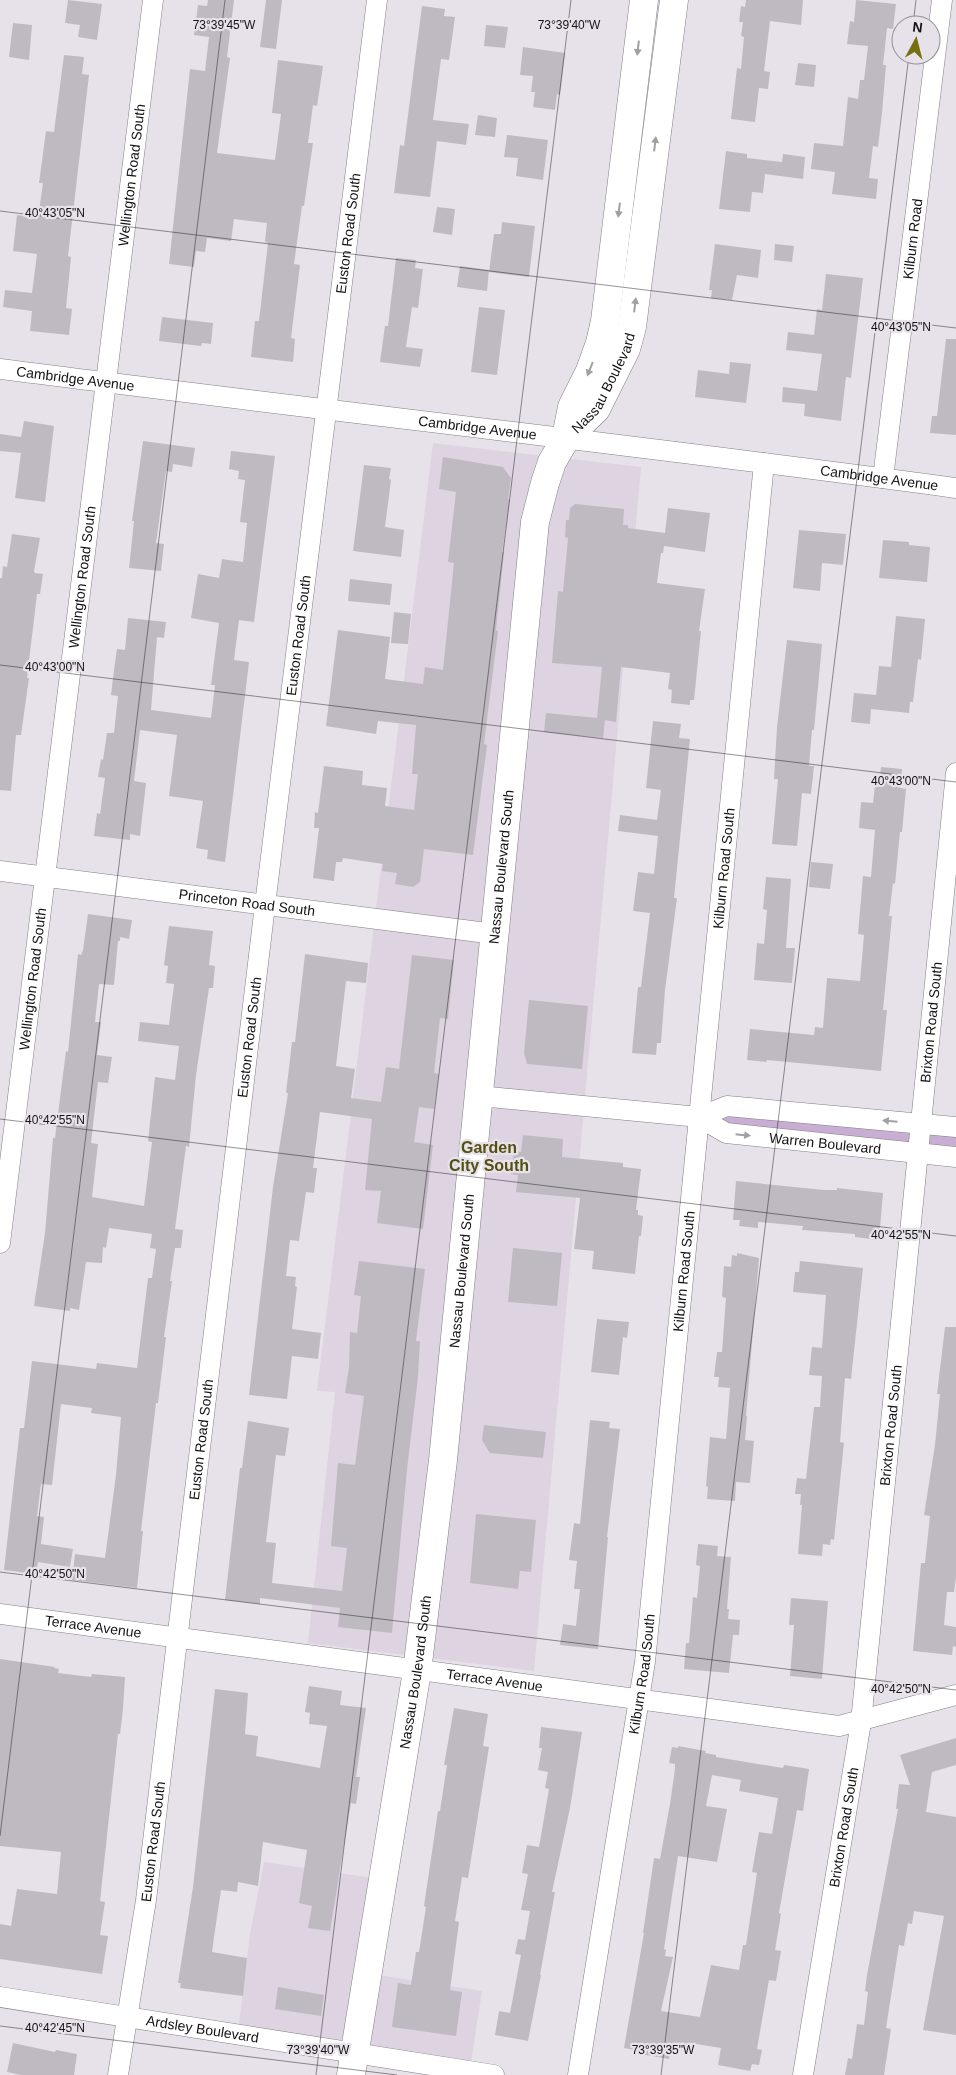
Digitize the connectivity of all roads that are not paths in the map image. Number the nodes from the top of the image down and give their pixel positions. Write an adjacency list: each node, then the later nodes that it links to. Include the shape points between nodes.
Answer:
1 (153, 0): 7 (street, Wellington Road South)
2 (377, 0): 8 (street, Euston Road South)
3 (644, 0): 9 (main road, Nassau Boulevard, one-way to 9, via 604,321 590,371 572,407)
4 (674, 0): 9 (main road, Nassau Boulevard, one-way to 4, via 596,409 626,349 632,327)
5 (942, 0): 11 (street, Kilburn Road)
6 (0, 369): 7 (street, Cambridge Avenue)
7 (106, 383): 8 (street, Cambridge Avenue); 15 (street, Wellington Road South)
8 (326, 410): 9 (street, Cambridge Avenue); 16 (street, Euston Road South)
9 (566, 438): 10 (street, Cambridge Avenue); 17 (main road, Nassau Boulevard South, via 552,462 535,522)
10 (764, 463): 11 (street, Cambridge Avenue); 19 (street, Kilburn Road South)
11 (883, 478): 12 (street, Cambridge Avenue)
12 (956, 488)
13 (956, 773): 20 (street, Brixton Road South)
14 (0, 871): 15 (street, Princeton Road South)
15 (45, 877): 16 (street, Princeton Road South); 24 (street, Wellington Road South)
16 (265, 904): 17 (street, Princeton Road South); 26 (street, Euston Road South)
17 (495, 934): 18 (main road, Nassau Boulevard South)
18 (479, 1096): 19 (street, Warren Boulevard); 27 (main road, Nassau Boulevard South, via 443,1460)
19 (698, 1117): 20 (street, Warren Boulevard, one-way to 19, via 727,1106); 22 (street, Warren Boulevard, one-way to 22, via 726,1133); 29 (street, Kilburn Road South, via 645,1662)
20 (921, 1124): 21 (street, Warren Boulevard); 22 (street, Brixton Road South)
21 (956, 1127)
22 (919, 1153): 23 (street, Warren Boulevard); 30 (street, Brixton Road South)
23 (956, 1157)
24 (0, 1243)
25 (0, 1614): 26 (street, Terrace Avenue)
26 (176, 1638): 27 (street, Terrace Avenue); 32 (street, Euston Road South, via 146,1900)
27 (417, 1671): 29 (street, Terrace Avenue); 33 (main road, Nassau Boulevard South)
28 (956, 1695): 30 (street, Terrace Avenue)
29 (638, 1701): 30 (street, Terrace Avenue, via 839,1726); 36 (street, Kilburn Road South)
30 (862, 1722): 37 (street, Brixton Road South)
31 (0, 1997): 32 (street, Ardsley Boulevard)
32 (127, 2017): 33 (street, Ardsley Boulevard); 34 (street, Euston Road South)
33 (353, 2064): 35 (street, Ardsley Boulevard)
34 (118, 2075)
35 (494, 2075)
36 (578, 2075)
37 (803, 2075)

